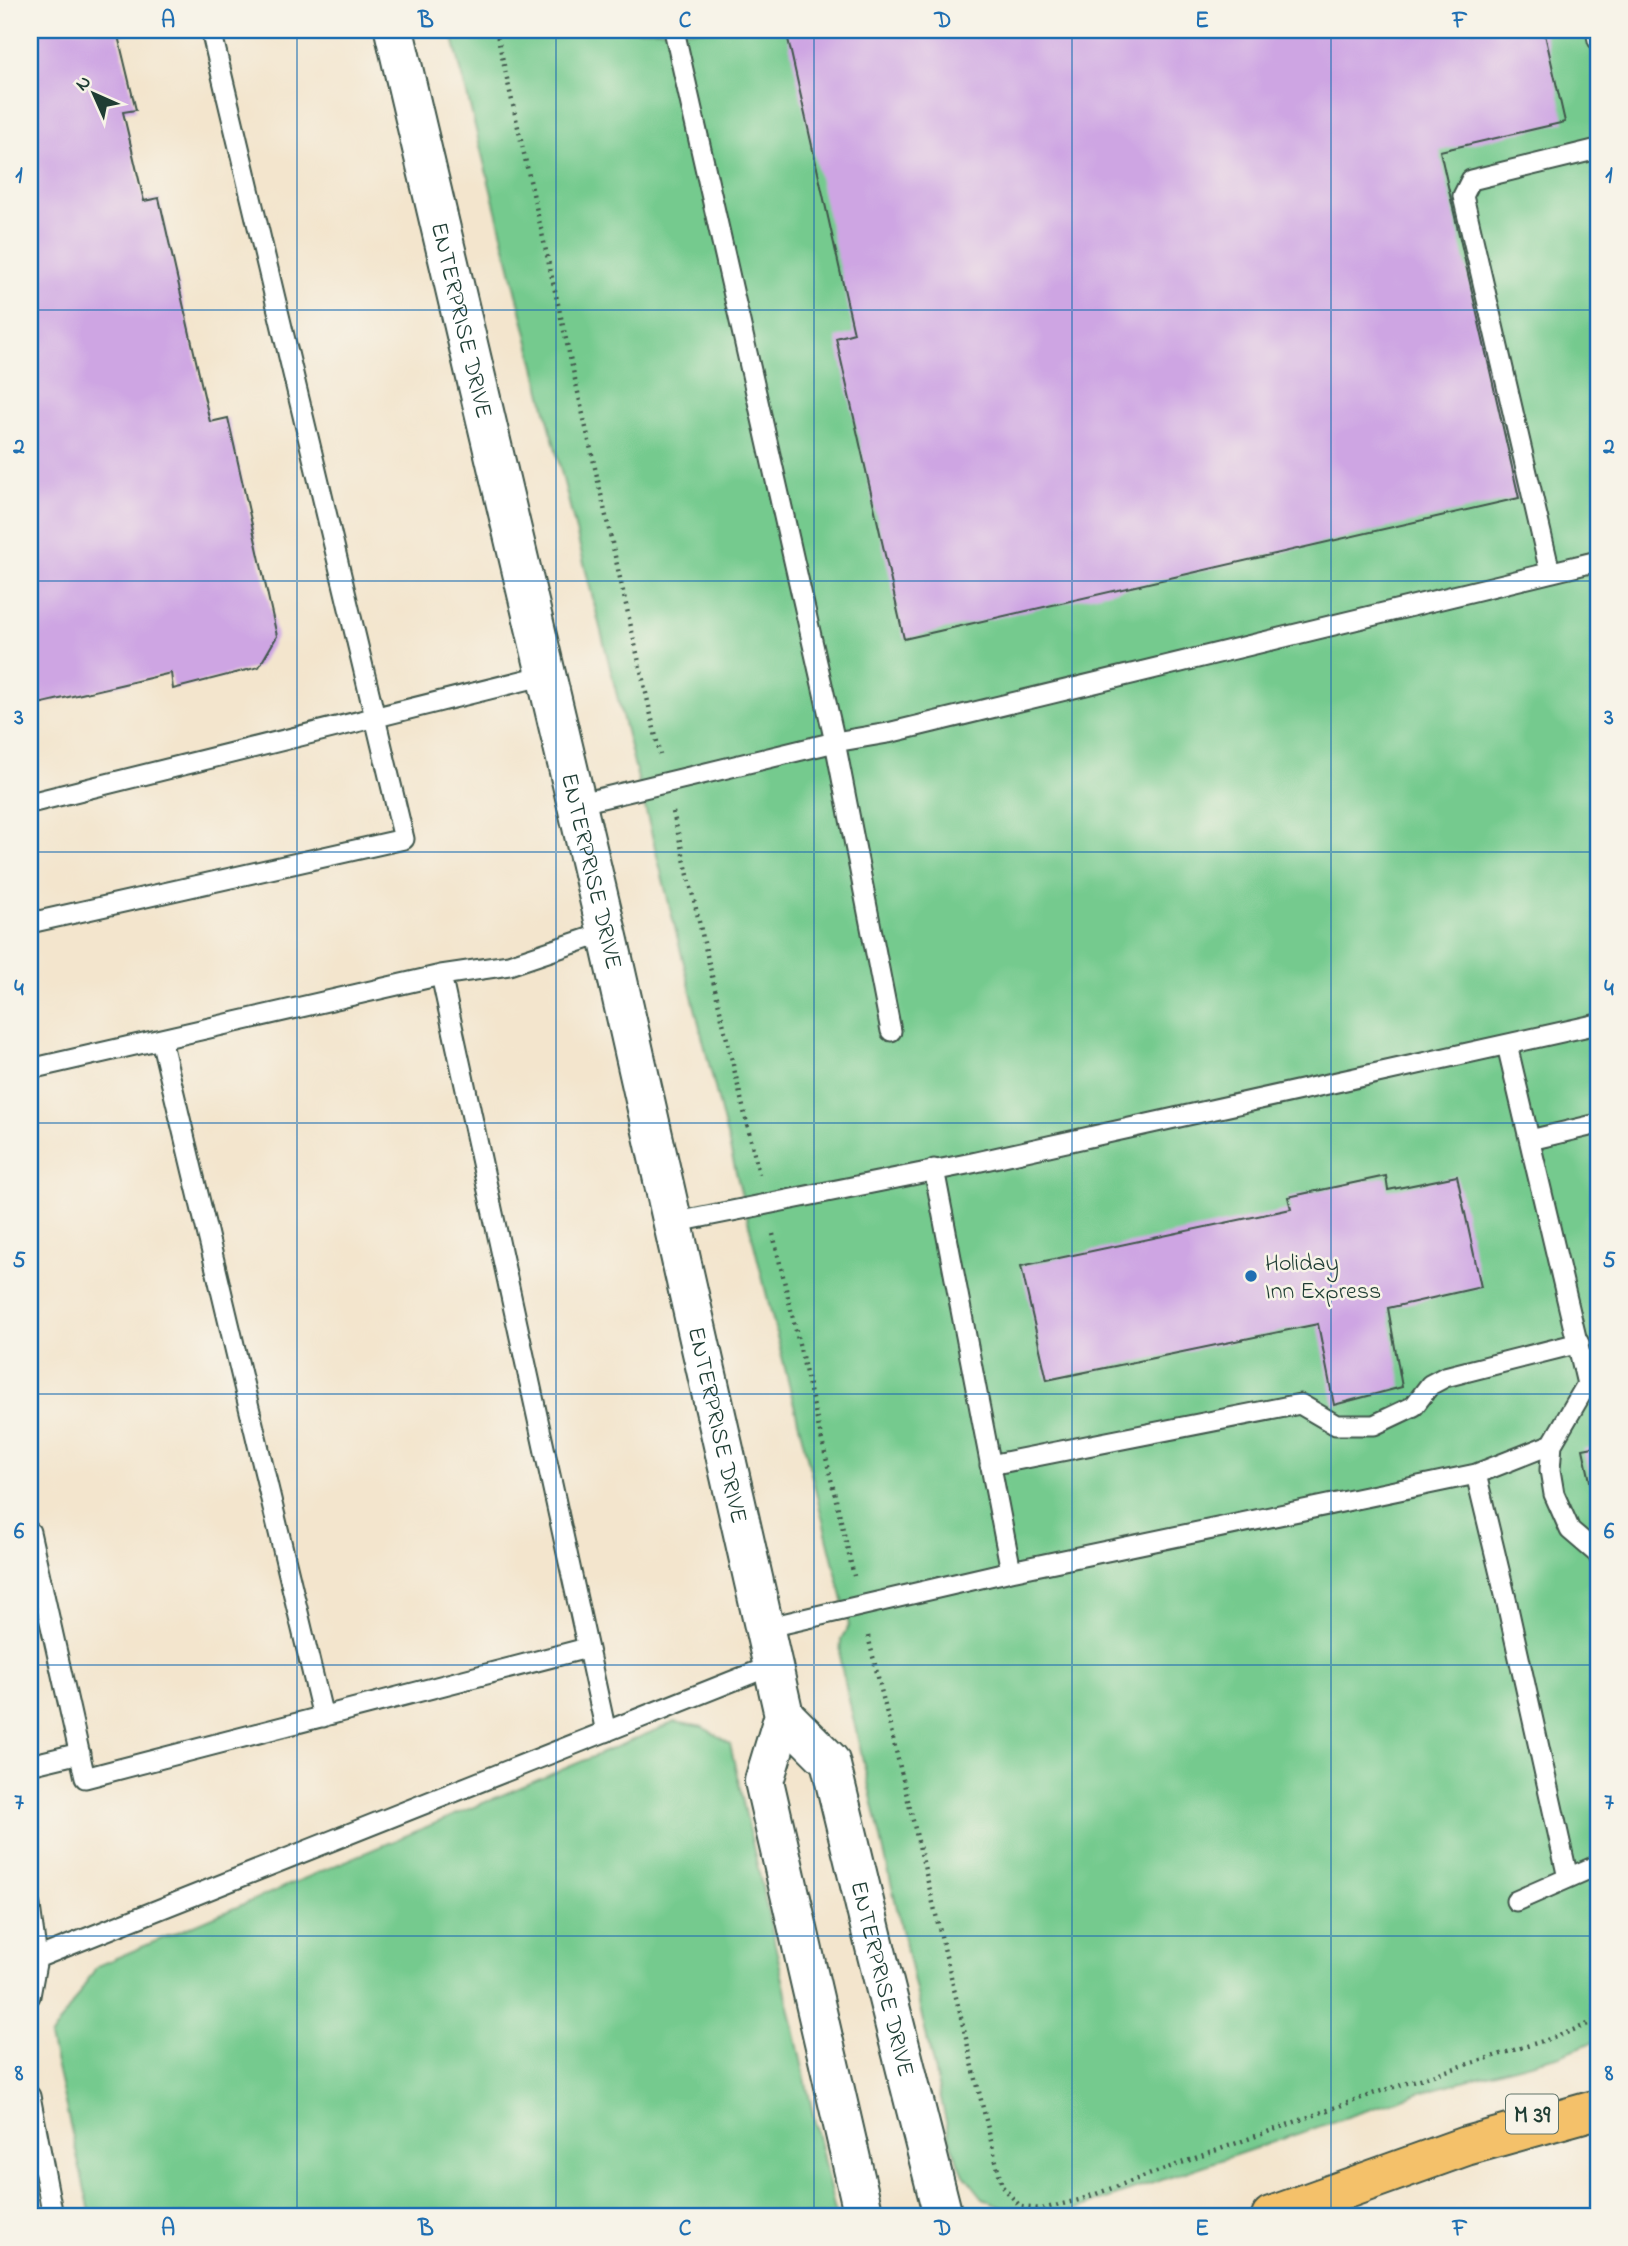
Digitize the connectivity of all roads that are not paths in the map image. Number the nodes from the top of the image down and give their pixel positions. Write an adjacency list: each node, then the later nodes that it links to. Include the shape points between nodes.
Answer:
1 (211, 30): 10 (lane)
2 (394, 30): 9 (street, ENTERPRISE DRIVE)
3 (674, 30): 11 (lane)
4 (1596, 30): 5 (lane)
5 (1598, 40)
6 (1598, 149): 8 (lane, via 1471,180 1463,196)
7 (1598, 561): 8 (lane)
8 (1550, 572): 11 (lane, via 902,730)
9 (546, 676): 10 (lane); 13 (street, ENTERPRISE DRIVE)
10 (376, 718): 12 (lane); 14 (lane, via 404,839)
11 (835, 741): 13 (lane); 18 (lane)
12 (30, 803)
13 (577, 804): 15 (street, ENTERPRISE DRIVE)
14 (30, 923)
15 (607, 932): 16 (lane, via 509,965); 25 (street, ENTERPRISE DRIVE)
16 (441, 975): 19 (lane); 34 (lane)
17 (1598, 1024): 20 (lane)
18 (891, 1031)
19 (161, 1039): 21 (lane); 37 (lane)
20 (1507, 1045): 23 (lane); 24 (lane)
21 (30, 1069)
22 (1598, 1124): 23 (lane)
23 (1531, 1140): 26 (lane)
24 (934, 1169): 25 (lane); 28 (lane)
25 (672, 1223): 33 (street, ENTERPRISE DRIVE)
26 (1579, 1343): 27 (lane, via 1587,1384); 28 (lane, via 1446,1377 1430,1385 1414,1406 1374,1425 1336,1425 1300,1405)
27 (1552, 1444): 29 (lane); 31 (lane, via 1554,1494 1570,1530)
28 (990, 1465): 32 (lane)
29 (1476, 1474): 32 (lane); 42 (lane)
30 (30, 1532): 39 (lane)
31 (1598, 1554)
32 (1011, 1571): 33 (lane)
33 (765, 1628): 35 (street, ENTERPRISE DRIVE)
34 (587, 1648): 37 (lane); 38 (lane)
35 (773, 1665): 36 (street, ENTERPRISE DRIVE); 38 (lane)
36 (784, 1716): 52 (street, ENTERPRISE DRIVE, via 764,1781); 53 (street, ENTERPRISE DRIVE, via 830,1761)
37 (323, 1717): 39 (lane, via 85,1778)
38 (606, 1732): 45 (lane)
39 (79, 1753): 40 (lane)
40 (30, 1765)
41 (1598, 1865): 42 (lane)
42 (1568, 1878): 43 (lane)
43 (1516, 1901)
44 (30, 1906): 45 (lane)
45 (37, 1958): 46 (lane)
46 (30, 1996)
47 (1598, 2082): 50 (highway, M 39)
48 (30, 2096): 51 (lane)
49 (1598, 2109): 50 (highway, M 39)
50 (1466, 2146): 54 (highway, M 39)
51 (53, 2216)
52 (864, 2216)
53 (943, 2216)
54 (1271, 2216)

